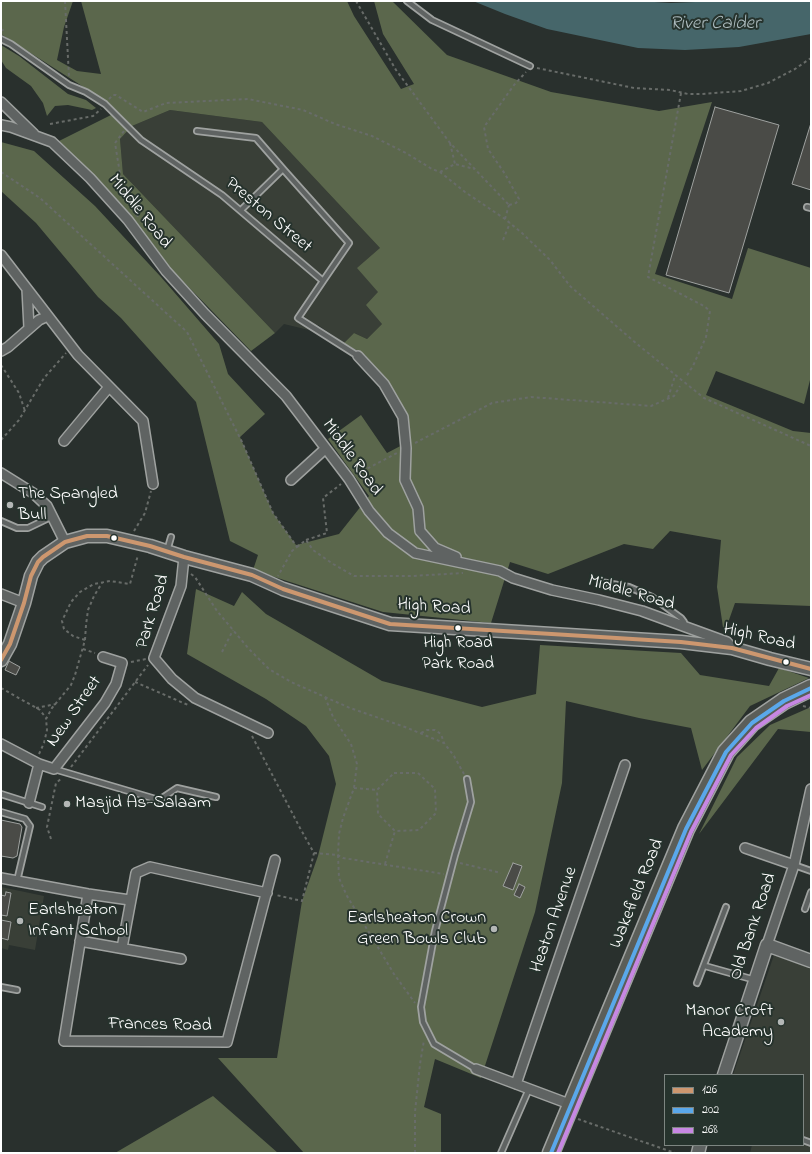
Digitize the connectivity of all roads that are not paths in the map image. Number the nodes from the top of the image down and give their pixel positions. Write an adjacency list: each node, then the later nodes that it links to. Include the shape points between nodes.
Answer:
1 (407, 1): 3 (lane, via 432,20)
2 (1, 39): 9 (lane, Preston Street, via 69,85 105,104 141,140)
3 (530, 66)
4 (1, 102): 7 (street, Middle Road)
5 (1, 125): 7 (street, Middle Road)
6 (197, 131): 8 (lane, via 256,138)
7 (37, 137): 19 (street, Middle Road, via 52,142 90,178 128,220 166,271 286,396)
8 (283, 169): 9 (lane); 11 (lane, via 349,242)
9 (241, 210): 11 (lane, Preston Street)
10 (1, 255): 12 (street)
11 (323, 281): 16 (lane, via 298,318)
12 (27, 289): 13 (street); 14 (street)
13 (48, 316): 14 (street); 17 (street)
14 (29, 328): 15 (street)
15 (1, 351)
16 (358, 356): 29 (street, via 384,384 403,418 406,448 405,480 418,508 420,531 435,548 457,558 492,565)
17 (109, 387): 18 (street); 22 (street, via 143,421)
18 (64, 441)
19 (325, 449): 21 (street); 29 (street, Middle Road, via 388,533 415,553)
20 (1, 473): 23 (street, via 33,493)
21 (291, 480)
22 (153, 484)
23 (54, 516): 24 (lane, via 28,528 17,528); 26 (street)
24 (1, 521)
25 (171, 537): 27 (lane)
26 (65, 542): 27 (street, High Road, via 87,536 107,536); 32 (street, High Road, via 38,562 31,576)
27 (166, 551): 28 (street, High Road)
28 (184, 557): 34 (street, High Road, via 252,575 390,624 646,639); 39 (street, Park Road, via 181,586 154,658 172,679 195,698)
29 (500, 571): 33 (street, Middle Road, via 513,578 552,590 642,611)
30 (601, 582): 33 (lane, via 629,587 652,597 681,618)
31 (1, 594): 32 (street)
32 (24, 603): 36 (street, High Road, via 10,644)
33 (684, 627): 34 (street, Middle Road, via 727,642)
34 (732, 648): 37 (street, High Road)
35 (103, 656): 43 (street, New Street, via 122,663 116,684 105,704)
36 (1, 660)
37 (811, 669)
38 (808, 695): 77 (highway, Wakefield Road, via 784,701 752,724 726,752 686,829)
39 (268, 733)
40 (1, 744): 41 (street, New Street)
41 (39, 764): 43 (street, New Street); 48 (street)
42 (625, 766): 75 (street, Heaton Avenue)
43 (54, 769): 47 (lane, via 159,800 177,788)
44 (467, 779): 73 (lane, via 471,802 435,931 421,1007 434,1044)
45 (811, 790): 53 (street, Old Bank Road)
46 (1, 794): 48 (lane)
47 (216, 797)
48 (29, 802): 49 (lane)
49 (42, 807)
50 (1, 812): 56 (lane, via 25,819 30,826)
51 (745, 848): 53 (street)
52 (275, 860): 58 (street, Frances Road)
53 (794, 866): 54 (lane); 64 (street, Old Bank Road)
54 (811, 871)
55 (1, 878): 56 (street)
56 (17, 881): 59 (street)
57 (811, 892): 62 (lane)
58 (267, 893): 60 (street, via 150,867 136,873); 63 (street, Frances Road, via 227,1042 64,1041)
59 (88, 894): 60 (street); 63 (street, Frances Road)
60 (130, 900): 65 (street)
61 (726, 907): 68 (lane)
62 (805, 910)
63 (80, 941): 65 (street)
64 (767, 945): 67 (street); 69 (street, Old Bank Road)
65 (122, 948): 66 (street)
66 (182, 959)
67 (811, 961)
68 (705, 966): 69 (lane); 70 (lane)
69 (755, 980): 74 (street, Old Bank Road)
70 (697, 984)
71 (1, 987): 72 (lane)
72 (17, 990)
73 (476, 1069): 75 (street)
74 (724, 1074)
75 (516, 1084): 76 (street)
76 (529, 1089): 77 (street); 78 (lane)
77 (570, 1110): 79 (highway, Wakefield Road)
78 (501, 1153)
79 (551, 1153)

